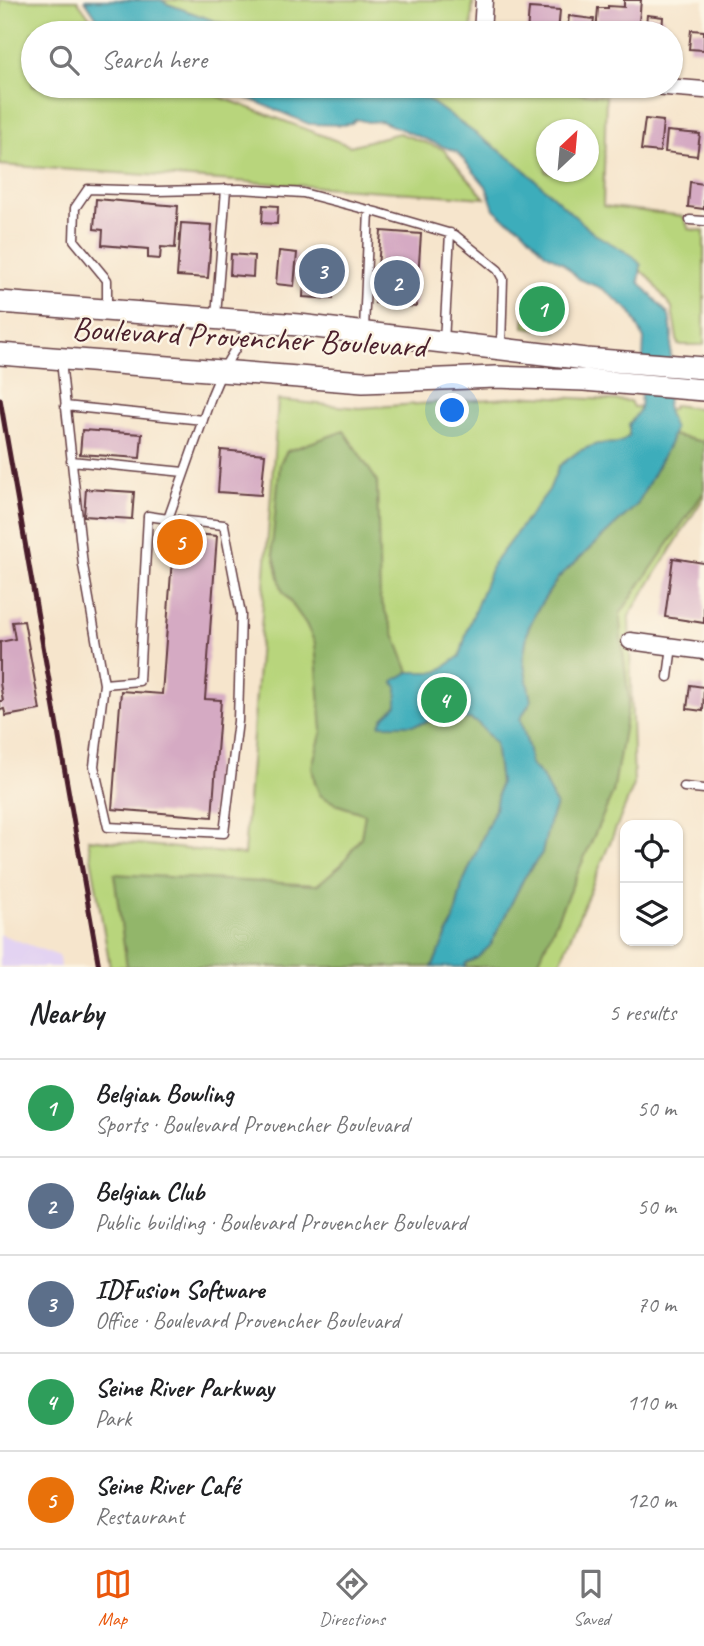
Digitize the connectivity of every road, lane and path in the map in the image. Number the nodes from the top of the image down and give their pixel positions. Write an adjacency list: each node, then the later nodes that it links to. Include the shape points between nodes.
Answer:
1 (484, 0): 2 (street)
2 (483, 21)
3 (683, 88): 4 (street)
4 (704, 90)
5 (226, 189): 6 (lane, via 303,194); 11 (lane, via 88,189 75,208 74,240 107,280); 12 (lane)
6 (369, 210): 9 (lane); 14 (lane)
7 (690, 220): 8 (lane)
8 (704, 222)
9 (450, 233): 15 (lane); 16 (lane, via 498,270 503,279)
10 (0, 302): 11 (main road, Boulevard Provencher Boulevard)
11 (107, 310): 12 (main road, Boulevard Provencher Boulevard)
12 (216, 319): 13 (main road, Boulevard Provencher Boulevard)
13 (251, 321): 14 (main road, Boulevard Provencher Boulevard); 21 (lane)
14 (364, 333): 15 (main road, Boulevard Provencher Boulevard)
15 (444, 342): 16 (main road, Boulevard Provencher Boulevard)
16 (491, 348): 20 (main road, Boulevard Provencher Boulevard); 22 (main road)
17 (0, 354): 18 (main road, Boulevard Provencher Boulevard)
18 (61, 358): 21 (main road, Boulevard Provencher Boulevard); 24 (lane)
19 (704, 368): 20 (main road, Boulevard Provencher Boulevard)
20 (585, 369): 22 (main road, Boulevard Provencher Boulevard); 23 (main road, Boulevard Provencher Boulevard)
21 (222, 371): 22 (main road, Boulevard Provencher Boulevard, via 363,382); 25 (lane)
22 (480, 378)
23 (704, 390)
24 (65, 406): 25 (lane); 26 (lane)
25 (203, 420): 27 (lane)
26 (71, 461): 27 (lane); 33 (lane)
27 (184, 472): 28 (lane)
28 (168, 519): 33 (lane, via 148,516 139,681); 33 (lane, via 224,525 241,614 238,721 224,833 108,827 94,766)
29 (630, 641): 30 (street)
30 (672, 646): 31 (street); 32 (lane)
31 (704, 651)
32 (668, 677)
33 (104, 684)
34 (684, 787): 35 (lane)
35 (704, 789)

